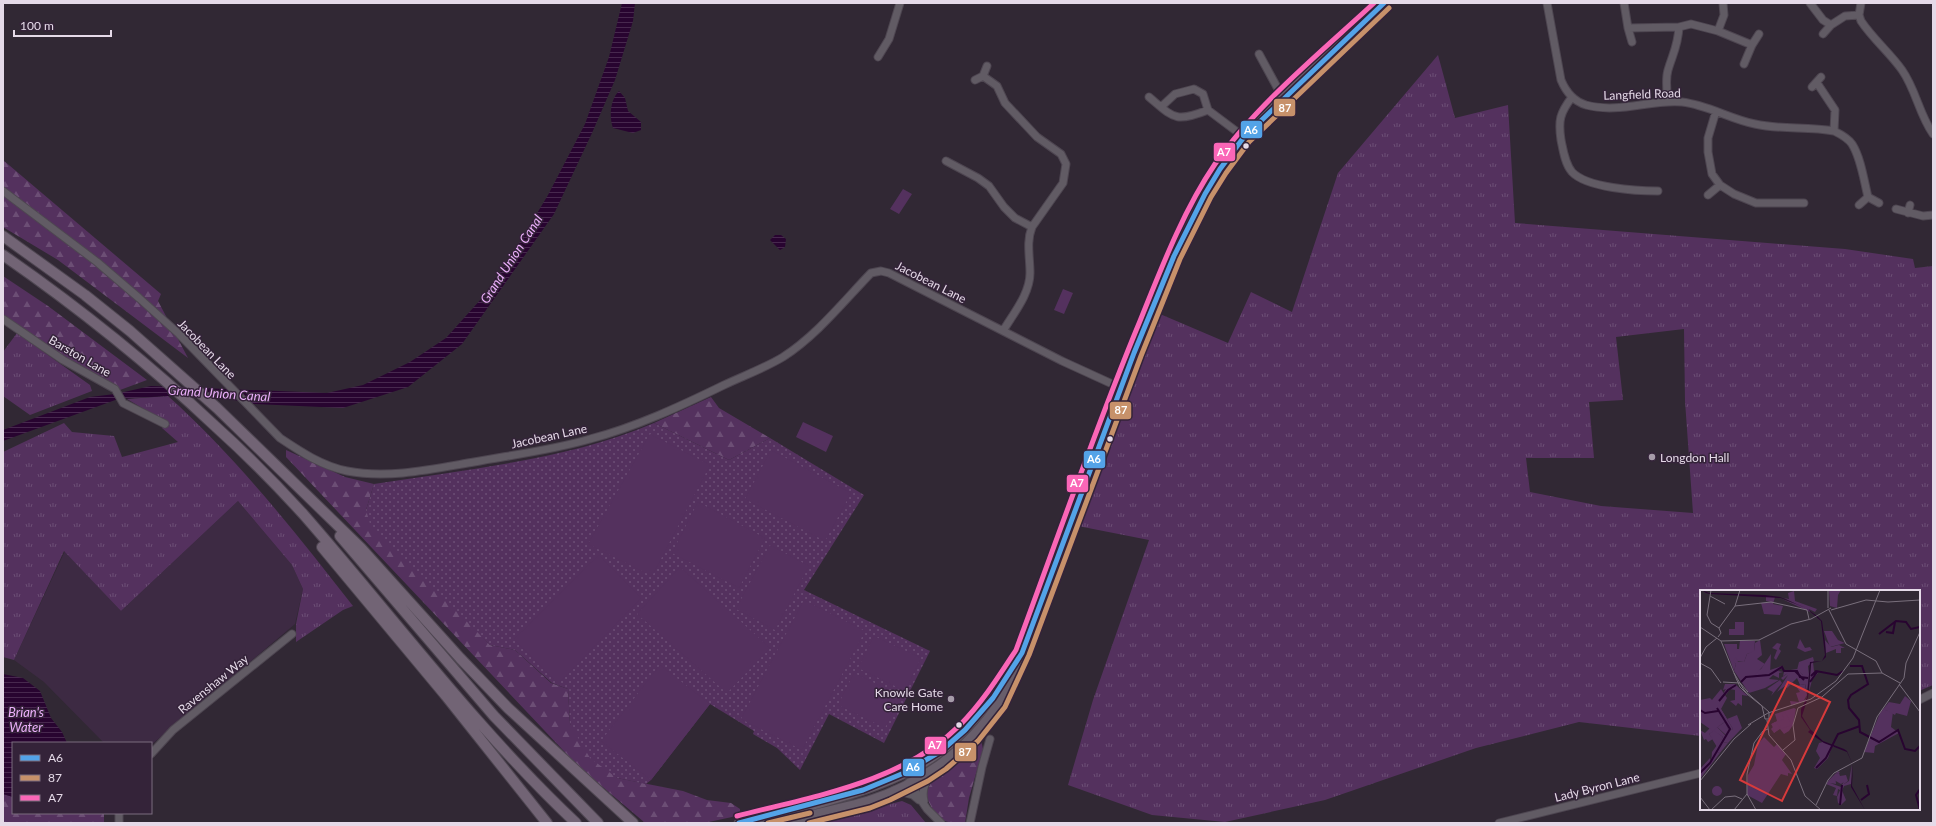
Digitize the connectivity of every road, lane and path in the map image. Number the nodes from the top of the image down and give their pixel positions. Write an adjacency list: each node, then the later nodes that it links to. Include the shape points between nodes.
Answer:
1 (900, 3): 18 (street, via 889,39)
2 (1384, 3): 25 (main road)
3 (1547, 3): 26 (street, via 1561,80)
4 (1624, 3): 11 (street)
5 (1723, 3): 12 (street, via 1724,15)
6 (1810, 3): 9 (street, via 1823,20)
7 (1861, 3): 8 (street)
8 (1859, 15): 9 (street, via 1845,16); 32 (street, via 1865,27 1910,83)
9 (1831, 25): 14 (street)
10 (1680, 27): 11 (street); 12 (street, via 1692,24); 27 (street, via 1678,44 1666,82)
11 (1628, 28): 15 (street)
12 (1718, 31): 16 (street)
13 (1759, 34): 16 (street)
14 (1823, 34)
15 (1632, 42)
16 (1752, 45): 19 (street)
17 (1259, 54): 25 (street)
18 (878, 57)
19 (1744, 64)
20 (987, 66): 21 (street)
21 (983, 76): 22 (street); 49 (street, via 997,86 1005,103 1037,137 1061,154 1066,164 1063,182)
22 (976, 80)
23 (1817, 82): 33 (street, via 1835,110)
24 (1149, 97): 28 (street)
25 (1284, 97): 35 (main road)
26 (1572, 97): 27 (street, Langfield Road, via 1585,104 1621,108); 38 (street, via 1563,109 1559,126 1563,150 1574,174 1608,187)
27 (1668, 102): 30 (street, Langfield Road, via 1682,102)
28 (1161, 107): 29 (street, via 1171,115 1181,117); 29 (street, via 1175,94 1194,89 1203,94)
29 (1208, 110): 35 (street)
30 (1716, 111): 33 (street, Langfield Road, via 1759,125); 37 (street, via 1708,138 1708,152 1712,174)
31 (1933, 120): 32 (street)
32 (1926, 124): 34 (street)
33 (1834, 131): 41 (street, Langfield Road, via 1851,143)
34 (1933, 134)
35 (1244, 137): 54 (main road, via 1205,194 1174,256)
36 (946, 161): 49 (street, via 989,186 1015,218)
37 (1720, 184): 40 (street); 42 (street, via 1734,194 1756,203)
38 (1658, 191)
39 (4, 194): 53 (street, Jacobean Lane, via 97,262 139,298 179,334 280,438 300,452 347,471 407,473 590,439 649,418 783,357 813,334 871,273 889,273)
40 (1708, 195)
41 (1868, 197): 43 (street); 44 (street)
42 (1804, 203)
43 (1880, 203)
44 (1859, 205)
45 (1910, 205): 47 (street)
46 (1896, 209): 47 (street)
47 (1908, 213): 48 (street)
48 (1933, 215)
49 (1032, 227): 53 (street, via 1029,234 1030,273 1026,292)
50 (3, 236): 56 (highway, via 85,295 174,368)
51 (3, 255): 57 (highway, via 79,309 156,372)
52 (3, 320): 55 (street, Barston Lane, via 63,360 115,389 124,403)
53 (1003, 331): 54 (street, Jacobean Lane)
54 (1121, 388): 59 (main road)
55 (165, 424)
56 (260, 449): 72 (highway, via 313,505 494,716); 73 (highway, via 361,548 508,708)
57 (264, 474): 70 (highway); 71 (highway, via 303,514 483,726)
58 (292, 634): 63 (street, Ravenshaw Way, via 173,730)
59 (1022, 653): 64 (main road, via 1000,701 987,720); 68 (main road, via 993,698 941,752 904,773)
60 (1933, 693): 61 (street)
61 (1920, 700)
62 (990, 739): 77 (street)
63 (152, 753)
64 (939, 765): 66 (main road); 69 (street, via 926,780 923,789)
65 (1700, 773): 78 (street, Lady Byron Lane)
66 (909, 782): 67 (main road); 68 (main road, via 900,781 853,797); 69 (street)
67 (893, 790): 69 (street, via 913,795); 75 (main road, via 868,801 802,817)
68 (836, 798): 74 (main road)
69 (925, 805): 76 (street)
70 (547, 823)
71 (576, 823)
72 (598, 823)
73 (633, 823)
74 (739, 823)
75 (789, 823)
76 (941, 823)
77 (970, 823)
78 (1499, 823)

